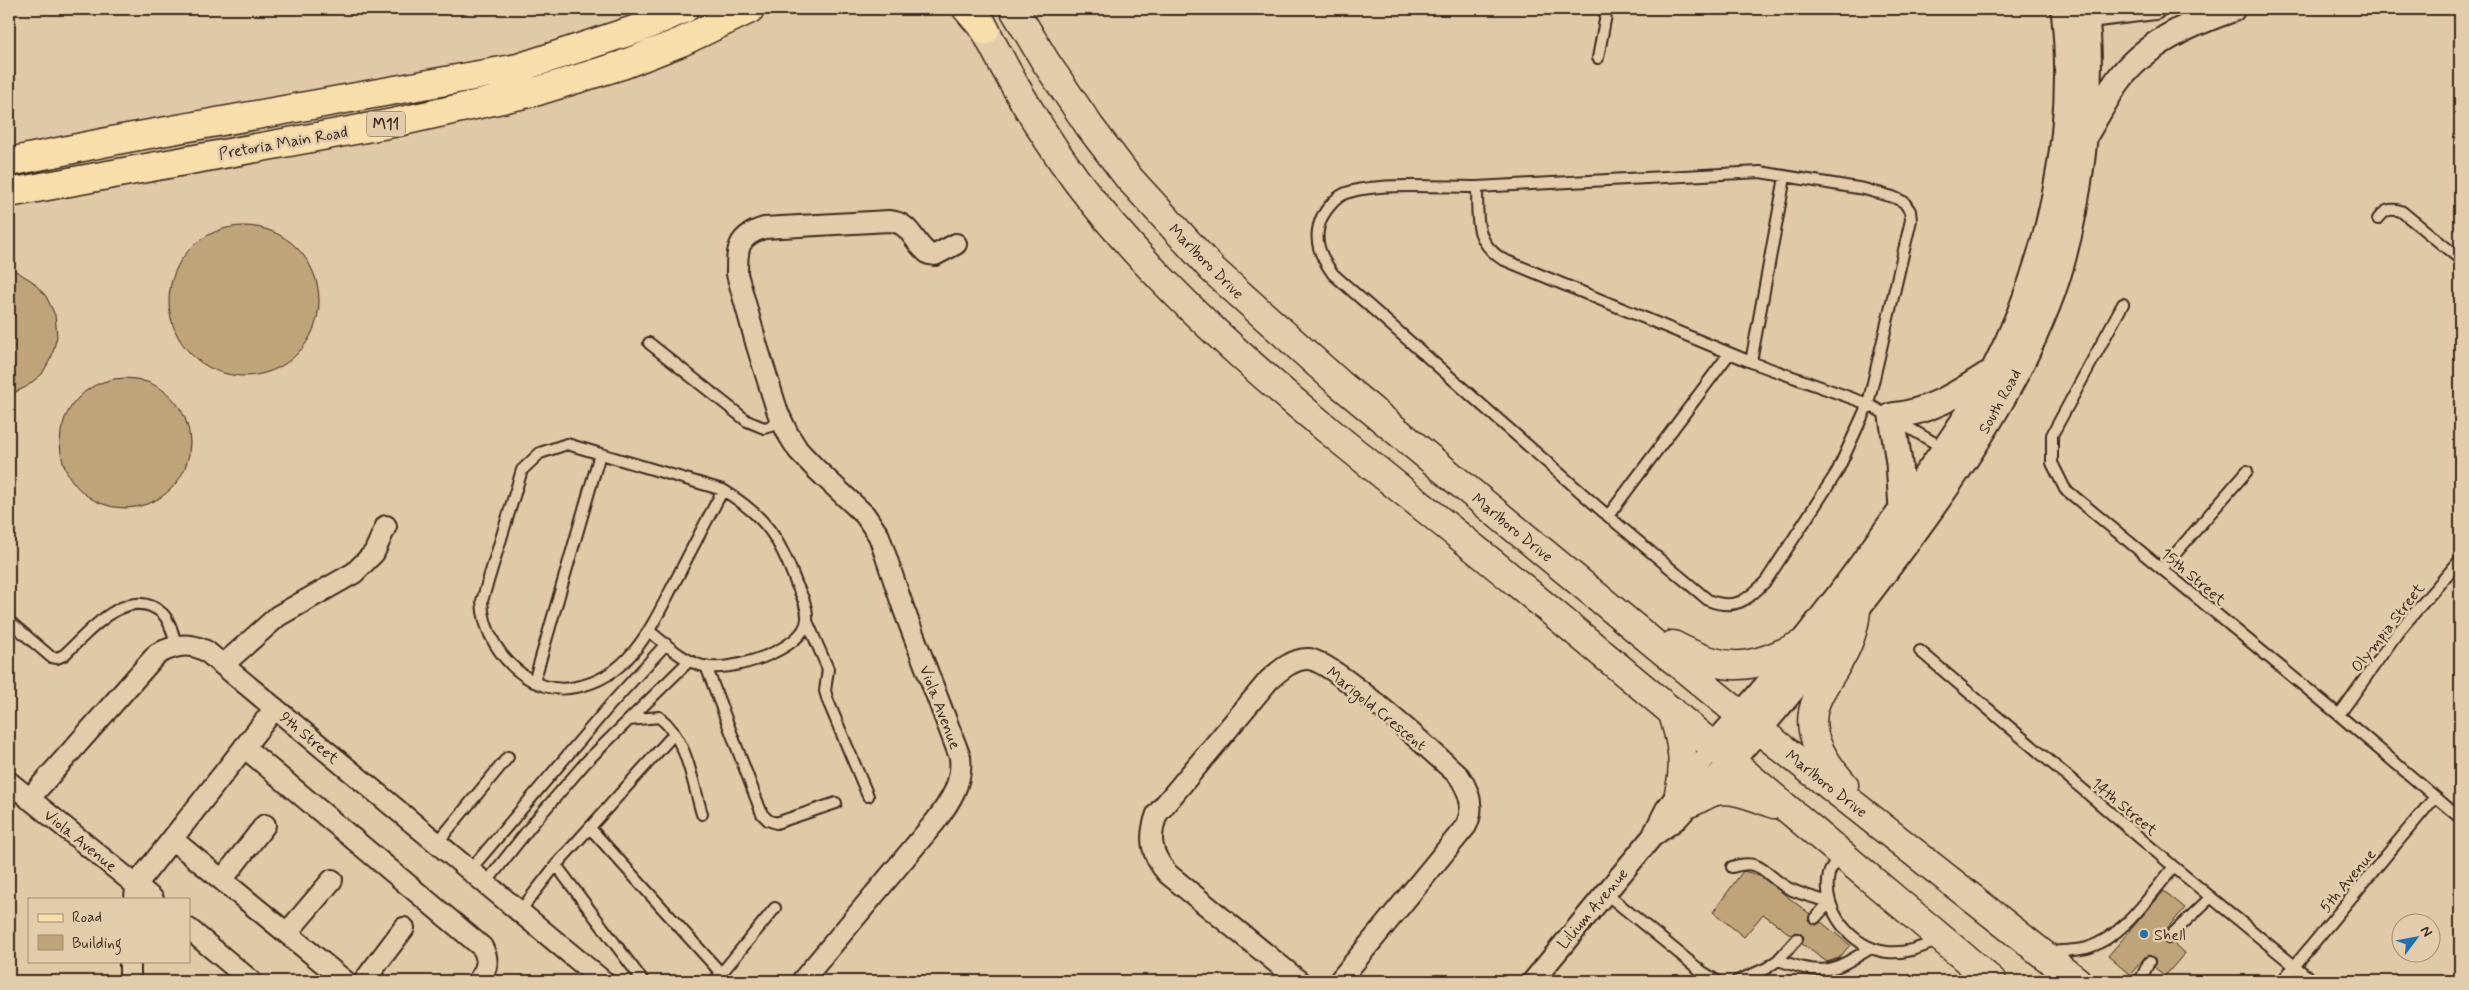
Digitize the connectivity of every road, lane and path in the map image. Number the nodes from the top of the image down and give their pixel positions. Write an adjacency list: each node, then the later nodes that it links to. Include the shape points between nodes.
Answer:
1 (684, 9): 12 (main road, Pretoria Main Road / M11, via 640,28 518,68)
2 (750, 9): 15 (main road, Pretoria Main Road / M11, via 673,46 538,91 392,123)
3 (966, 9): 9 (main road)
4 (1014, 9): 39 (main road, Marlboro Drive, via 1090,127 1128,177 1212,270 1340,384)
5 (1607, 9): 10 (lane)
6 (2155, 9): 8 (street)
7 (2232, 9): 11 (street, via 2174,33 2132,64 2117,82)
8 (2075, 14): 11 (street, South Road, via 2086,90); 23 (street, South Road, via 2053,206 2036,270)
9 (980, 20): 50 (main road, via 1025,104 1076,179 1175,293 1312,416)
10 (1598, 58)
11 (2083, 139): 28 (street, South Road, via 2068,239 2048,304 2023,358)
12 (9, 162)
13 (1785, 177): 14 (lane, via 1735,172); 22 (lane); 24 (lane, via 1886,195 1904,202 1910,212 1911,220)
14 (1477, 187): 21 (lane, via 1478,232 1484,244 1497,256); 32 (lane, via 1376,188 1344,193 1319,224 1318,248 1333,274)
15 (9, 193)
16 (2378, 219): 18 (lane, via 2384,211 2392,208 2400,211)
17 (956, 244): 26 (street, Viola Avenue, via 935,255 929,254 907,228 896,222 764,228 750,232 737,251 738,274 757,346)
18 (2460, 260)
19 (2123, 304): 35 (lane, 15th Street, via 2052,435 2052,463 2065,490)
20 (649, 343): 26 (lane, via 747,421 764,428)
21 (1729, 354): 22 (lane); 32 (lane)
22 (1751, 362): 24 (lane)
23 (1993, 371): 25 (street, via 1946,401 1912,414); 28 (street, South Road)
24 (1868, 404): 25 (lane); 32 (lane, via 1837,472 1816,506 1766,580 1743,602 1721,606 1708,600)
25 (1892, 416): 28 (lane); 31 (street)
26 (783, 423): 108 (street, Viola Avenue, via 798,450 865,514 878,536 960,757 959,782 946,809)
27 (600, 454): 30 (lane); 48 (lane); 48 (lane, via 567,444 556,446 540,453 522,470 482,601 486,625 501,653 511,667)
28 (1954, 456): 31 (street, South Road); 36 (street, South Road)
29 (2248, 471): 35 (lane)
30 (723, 490): 38 (lane, via 745,503 774,533 806,607); 40 (lane)
31 (1902, 509): 42 (street, South Road)
32 (1608, 516)
33 (386, 526): 46 (street, via 374,553 354,573 278,616)
34 (2460, 560): 51 (lane, Olympia Street, via 2398,632)
35 (2162, 569): 51 (lane, 15th Street)
36 (1856, 611): 53 (street, South Road); 67 (main road, via 1851,638 1816,700 1814,739 1828,764)
37 (9, 621): 43 (lane, via 51,657 57,658 119,609 139,603 164,615)
38 (807, 621): 47 (lane, via 781,650 759,660); 59 (lane, via 828,669 828,701)
39 (1631, 623): 42 (main road, via 1699,658 1726,665 1764,662); 53 (main road, Marlboro Drive)
40 (649, 631): 41 (lane); 48 (lane, via 626,661 600,681 568,689)
41 (666, 644): 45 (lane); 76 (lane)
42 (1802, 644): 53 (street, South Road)
43 (177, 646): 46 (street, 9th Street, via 195,645); 62 (street, via 157,654 147,664)
44 (1920, 651): 75 (lane, 14th Street)
45 (689, 661): 47 (lane); 52 (lane)
46 (223, 665): 49 (street, 9th Street)
47 (706, 666): 63 (lane, via 762,814 776,823)
48 (534, 682)
49 (275, 708): 55 (street); 71 (street, 9th Street)
50 (1672, 712): 56 (main road); 60 (main road, via 1680,736)
51 (2338, 715): 61 (lane, 15th Street)
52 (629, 720): 54 (lane, via 659,717); 79 (lane, via 586,762)
53 (1750, 723): 56 (street); 67 (main road, Marlboro Drive)
54 (674, 734): 65 (lane, via 680,742); 69 (lane)
55 (244, 747): 70 (street); 105 (street, via 482,947 488,957)
56 (1722, 753): 60 (street, Lilium Avenue); 64 (main road)
57 (508, 757): 71 (lane)
58 (9, 782): 62 (street, Viola Avenue)
59 (868, 796)
60 (1686, 797): 64 (main road, via 1722,791 1744,794); 81 (street, Lilium Avenue, via 1677,818 1652,837)
61 (2435, 797): 66 (lane, 15th Street); 99 (lane, 5th Avenue)
62 (29, 799): 80 (street, Viola Avenue)
63 (836, 802)
64 (1788, 809): 72 (main road)
65 (702, 814)
66 (2460, 818)
67 (1876, 821): 95 (main road, Marlboro Drive)
68 (265, 825): 77 (street)
69 (590, 828): 73 (lane); 100 (lane)
70 (172, 839): 77 (street); 80 (street)
71 (437, 843): 76 (street, 9th Street)
72 (1840, 853): 84 (lane, via 1829,873); 93 (main road)
73 (556, 866): 86 (lane); 107 (lane)
74 (1732, 867): 84 (lane, via 1754,864 1786,888)
75 (2174, 867): 82 (lane, 14th Street); 95 (lane, via 2126,928 2085,948)
76 (470, 870): 79 (street, 9th Street)
77 (222, 880): 90 (street)
78 (332, 880): 90 (street)
79 (486, 883): 86 (street, 9th Street)
80 (136, 892): 83 (street, Viola Avenue)
81 (1604, 892): 111 (street, Lilium Avenue); 112 (lane)
82 (2211, 897): 91 (lane); 99 (lane, 14th Street)
83 (151, 898)
84 (1830, 902): 87 (lane); 94 (lane, via 1848,932)
85 (775, 908): 100 (lane)
86 (520, 911): 106 (street, 9th Street)
87 (1816, 918)
88 (404, 928): 104 (street)
89 (190, 930): 102 (street)
90 (288, 933): 103 (street)
91 (2168, 938)
92 (1796, 939): 96 (lane)
93 (1943, 939): 94 (lane, via 1901,952); 114 (main road)
94 (1871, 948): 96 (lane, via 1828,971 1804,969)
95 (2040, 952): 115 (main road, Marlboro Drive)
96 (1778, 960): 113 (lane)
97 (130, 962): 101 (street)
98 (2149, 962): 116 (lane)
99 (2294, 966): 117 (lane, 5th Avenue); 118 (lane, 14th Street)
100 (718, 977)
101 (130, 981)
102 (250, 981)
103 (345, 981)
104 (364, 981)
105 (478, 981)
106 (603, 981)
107 (643, 981)
108 (802, 981)
109 (1299, 981): 110 (street, Marigold Crescent, via 1168,874 1154,854 1150,841 1157,814 1269,680 1292,663 1309,659 1334,670 1459,776 1466,786 1471,809 1466,826)
110 (1339, 981)
111 (1533, 981)
112 (1717, 981)
113 (1737, 981)
114 (1992, 981)
115 (2077, 981)
116 (2140, 981)
117 (2282, 981)
118 (2313, 981)

